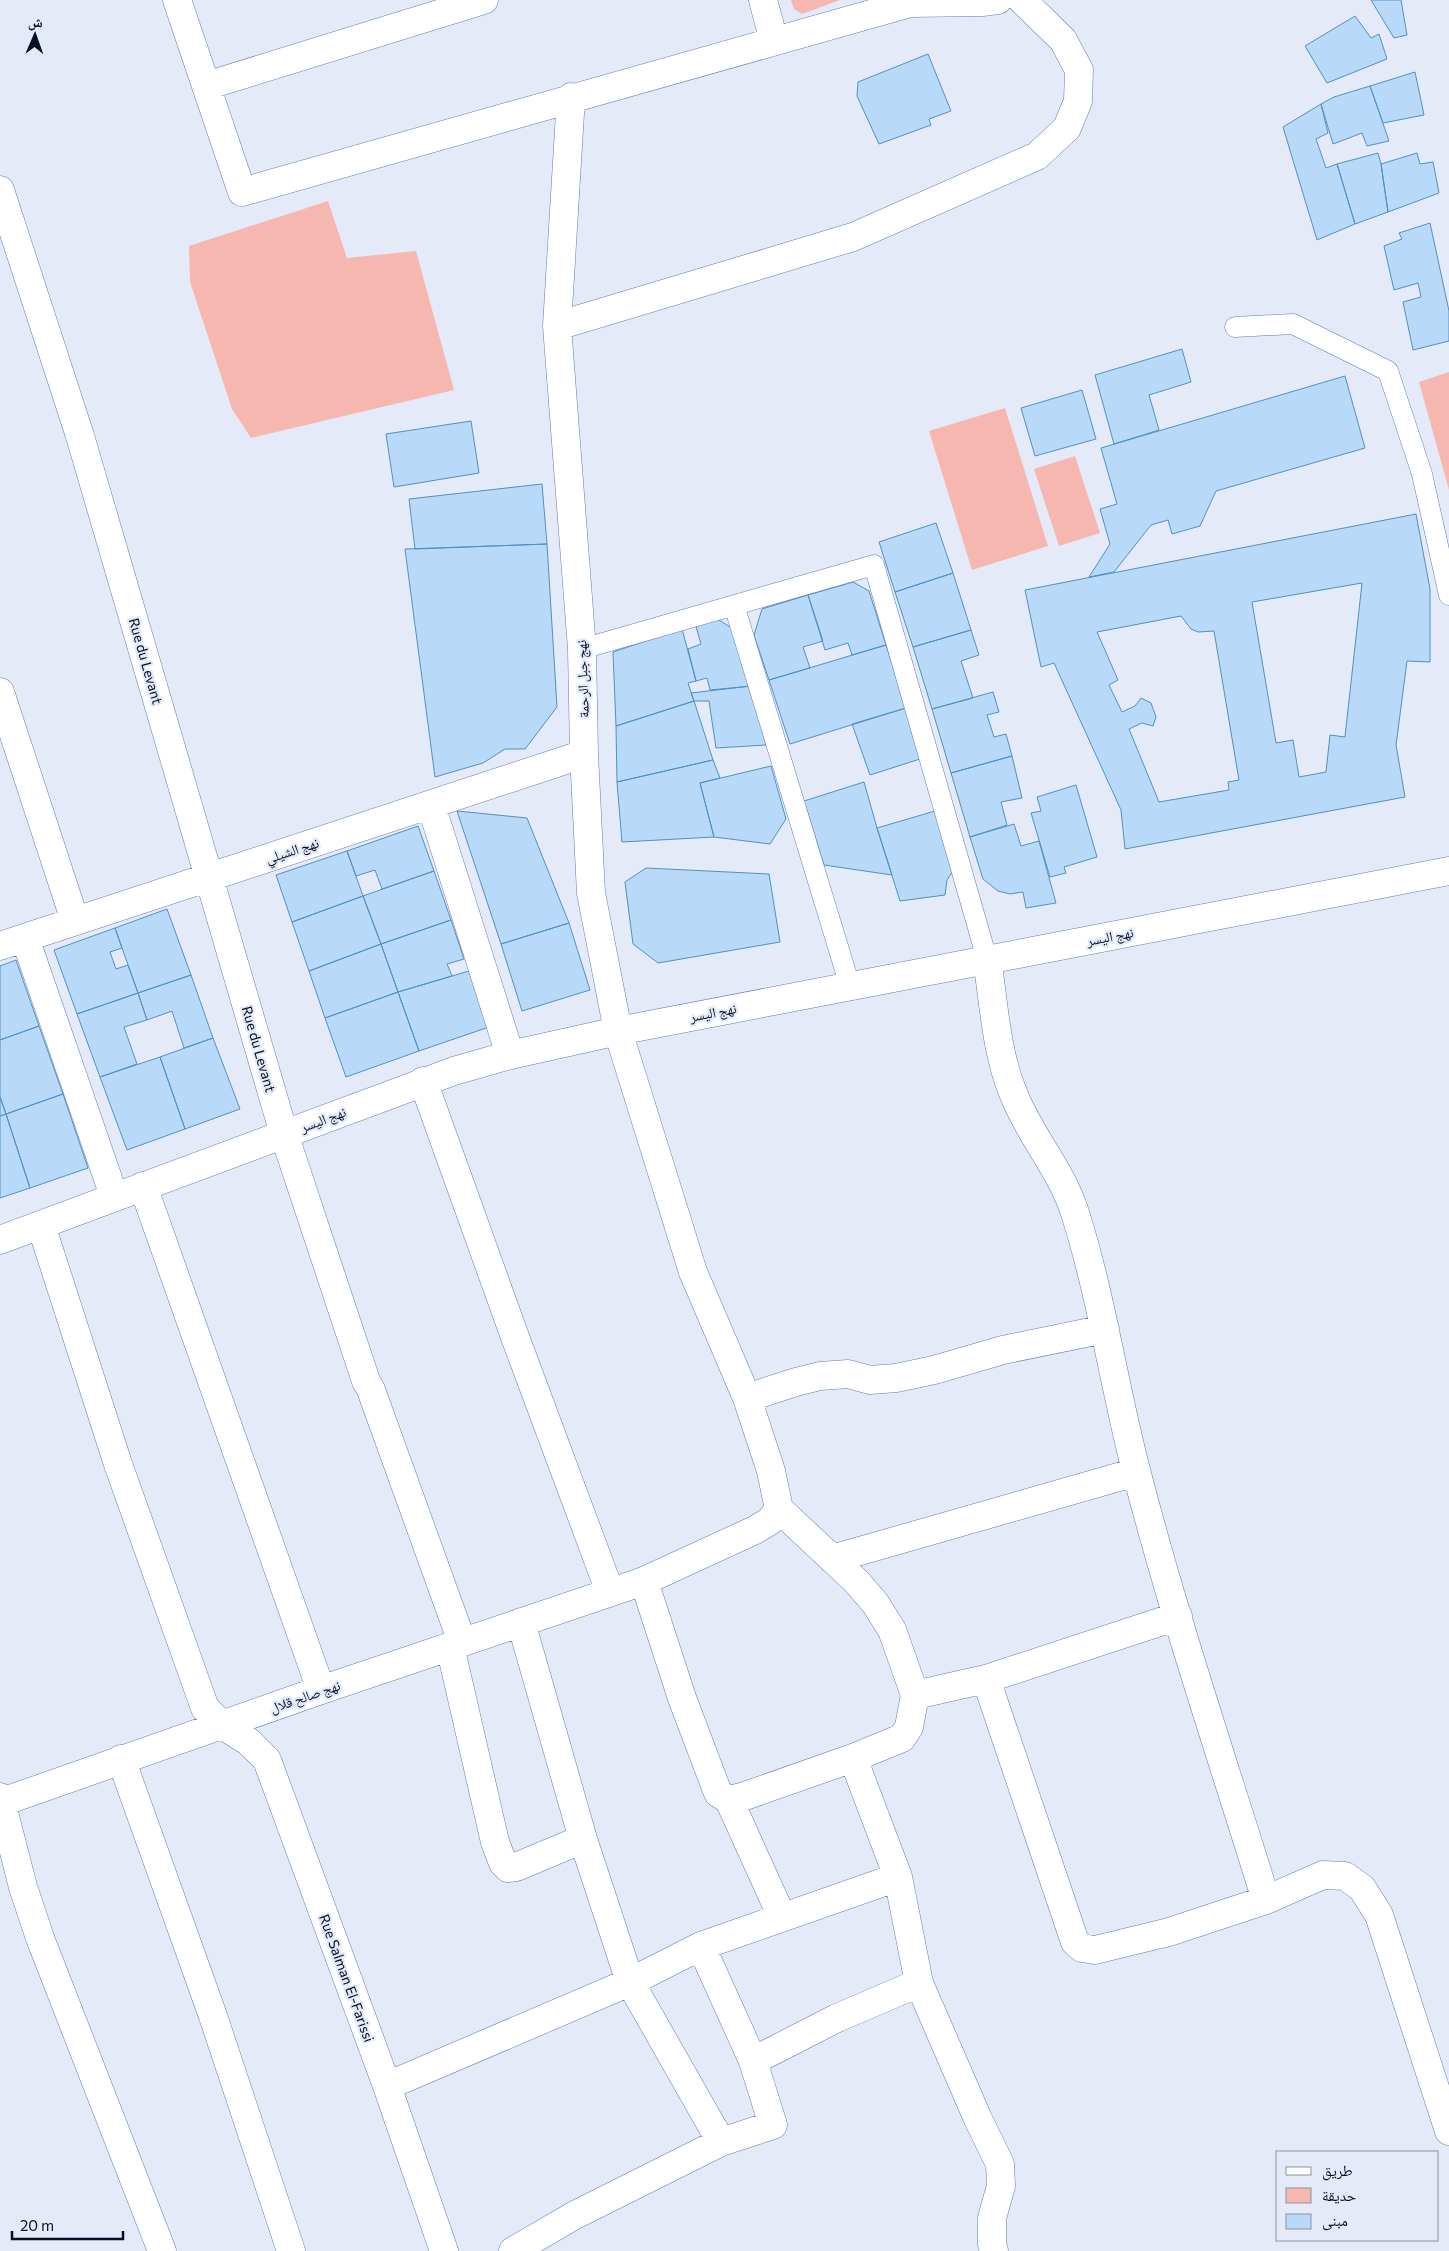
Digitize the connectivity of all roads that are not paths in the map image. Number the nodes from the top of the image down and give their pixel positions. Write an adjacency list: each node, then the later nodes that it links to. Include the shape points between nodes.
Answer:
1 (177, 0): 8 (street)
2 (484, 0): 8 (street)
3 (763, 0): 7 (street)
4 (998, 0): 6 (street)
5 (1022, 0): 11 (street, via 1063,40 1078,70 1078,101 1068,128 1037,156 853,237)
6 (909, 2): 7 (street)
7 (774, 41): 9 (street)
8 (206, 86): 9 (street, via 242,192)
9 (571, 97): 11 (street, نهج جبل الرحمة)
10 (0, 190): 20 (street, Rue du Levant, via 80,436)
11 (557, 326): 15 (street, نهج جبل الرحمة)
12 (1235, 328): 13 (lane, via 1293,324 1388,371 1422,474)
13 (1449, 595)
14 (734, 605): 15 (lane); 23 (lane, via 874,565); 24 (lane)
15 (582, 649): 17 (street, نهج جبل الرحمة)
16 (0, 692): 21 (street)
17 (584, 754): 18 (street, نهج الشيلي); 25 (street, نهج جبل الرحمة, via 591,892)
18 (431, 805): 20 (street, نهج الشيلي); 26 (street)
19 (1449, 872): 23 (street, نهج اليسر)
20 (210, 877): 21 (street, نهج الشيلي); 28 (street, Rue du Levant)
21 (75, 921): 22 (street, نهج الشيلي)
22 (12, 942): 30 (street)
23 (987, 960): 24 (street, نهج اليسر); 33 (street, via 1001,1051 1014,1095 1075,1212)
24 (850, 986): 25 (street, نهج اليسر)
25 (618, 1031): 26 (street, نهج اليسر); 34 (street, نهج جبل الرحمة, via 693,1272)
26 (510, 1055): 27 (street, نهج اليسر)
27 (423, 1081): 28 (street, نهج اليسر); 39 (street)
28 (284, 1134): 29 (street, نهج اليسر); 42 (street, Rue du Levant)
29 (143, 1186): 30 (street, نهج اليسر); 44 (street)
30 (114, 1196): 31 (street, نهج اليسر)
31 (41, 1225): 32 (street, نهج اليسر); 46 (street, Rue Salman El-Farissi, via 118,1464 205,1708)
32 (0, 1240)
33 (1105, 1329): 34 (street, via 1003,1350 896,1378 870,1380 848,1374 820,1376); 35 (street)
34 (747, 1398): 36 (street, نهج جبل الرحمة)
35 (1136, 1472): 37 (street); 40 (street)
36 (779, 1509): 37 (street); 38 (street, نهج صالح قلال, via 770,1522 755,1530)
37 (832, 1560): 45 (street, via 875,1603 892,1630)
38 (644, 1581): 39 (street, نهج صالح قلال); 50 (street, via 682,1698 718,1793)
39 (610, 1592): 41 (street, نهج صالح قلال)
40 (1178, 1616): 43 (street); 53 (street)
41 (521, 1622): 42 (street, نهج صالح قلال); 51 (street)
42 (456, 1644): 44 (street, نهج صالح قلال); 51 (street, Rue du Levant, via 495,1842 503,1863 508,1868 516,1867)
43 (986, 1678): 45 (street); 53 (street, via 1074,1942 1082,1948 1095,1950 1169,1932)
44 (320, 1690): 46 (street, نهج صالح قلال)
45 (915, 1695): 47 (street, via 909,1727 902,1738)
46 (222, 1725): 48 (street, نهج صالح قلال); 59 (street, Rue Salman El-Farissi, via 249,1742 267,1760)
47 (852, 1758): 50 (street); 52 (street)
48 (121, 1760): 49 (street, نهج صالح قلال); 63 (street, via 213,2016)
49 (1, 1800): 62 (street, via 40,1938)
50 (729, 1800): 54 (street)
51 (583, 1839): 56 (street)
52 (898, 1877): 54 (street); 57 (street)
53 (1266, 1900): 60 (street, via 1323,1875 1345,1876 1362,1888 1380,1915)
54 (782, 1917): 55 (street)
55 (701, 1946): 56 (street); 58 (street)
56 (630, 1982): 59 (street); 61 (street)
57 (919, 1983): 58 (street, via 837,2018); 66 (street, via 1000,2164 1001,2186 992,2218)
58 (753, 2061): 61 (street, via 773,2124)
59 (387, 2086): 64 (street, Rue Salman El-Farissi)
60 (1449, 2131)
61 (721, 2142): 65 (street, via 576,2215)
62 (162, 2251)
63 (291, 2251)
64 (444, 2251)
65 (513, 2251)
66 (994, 2251)

